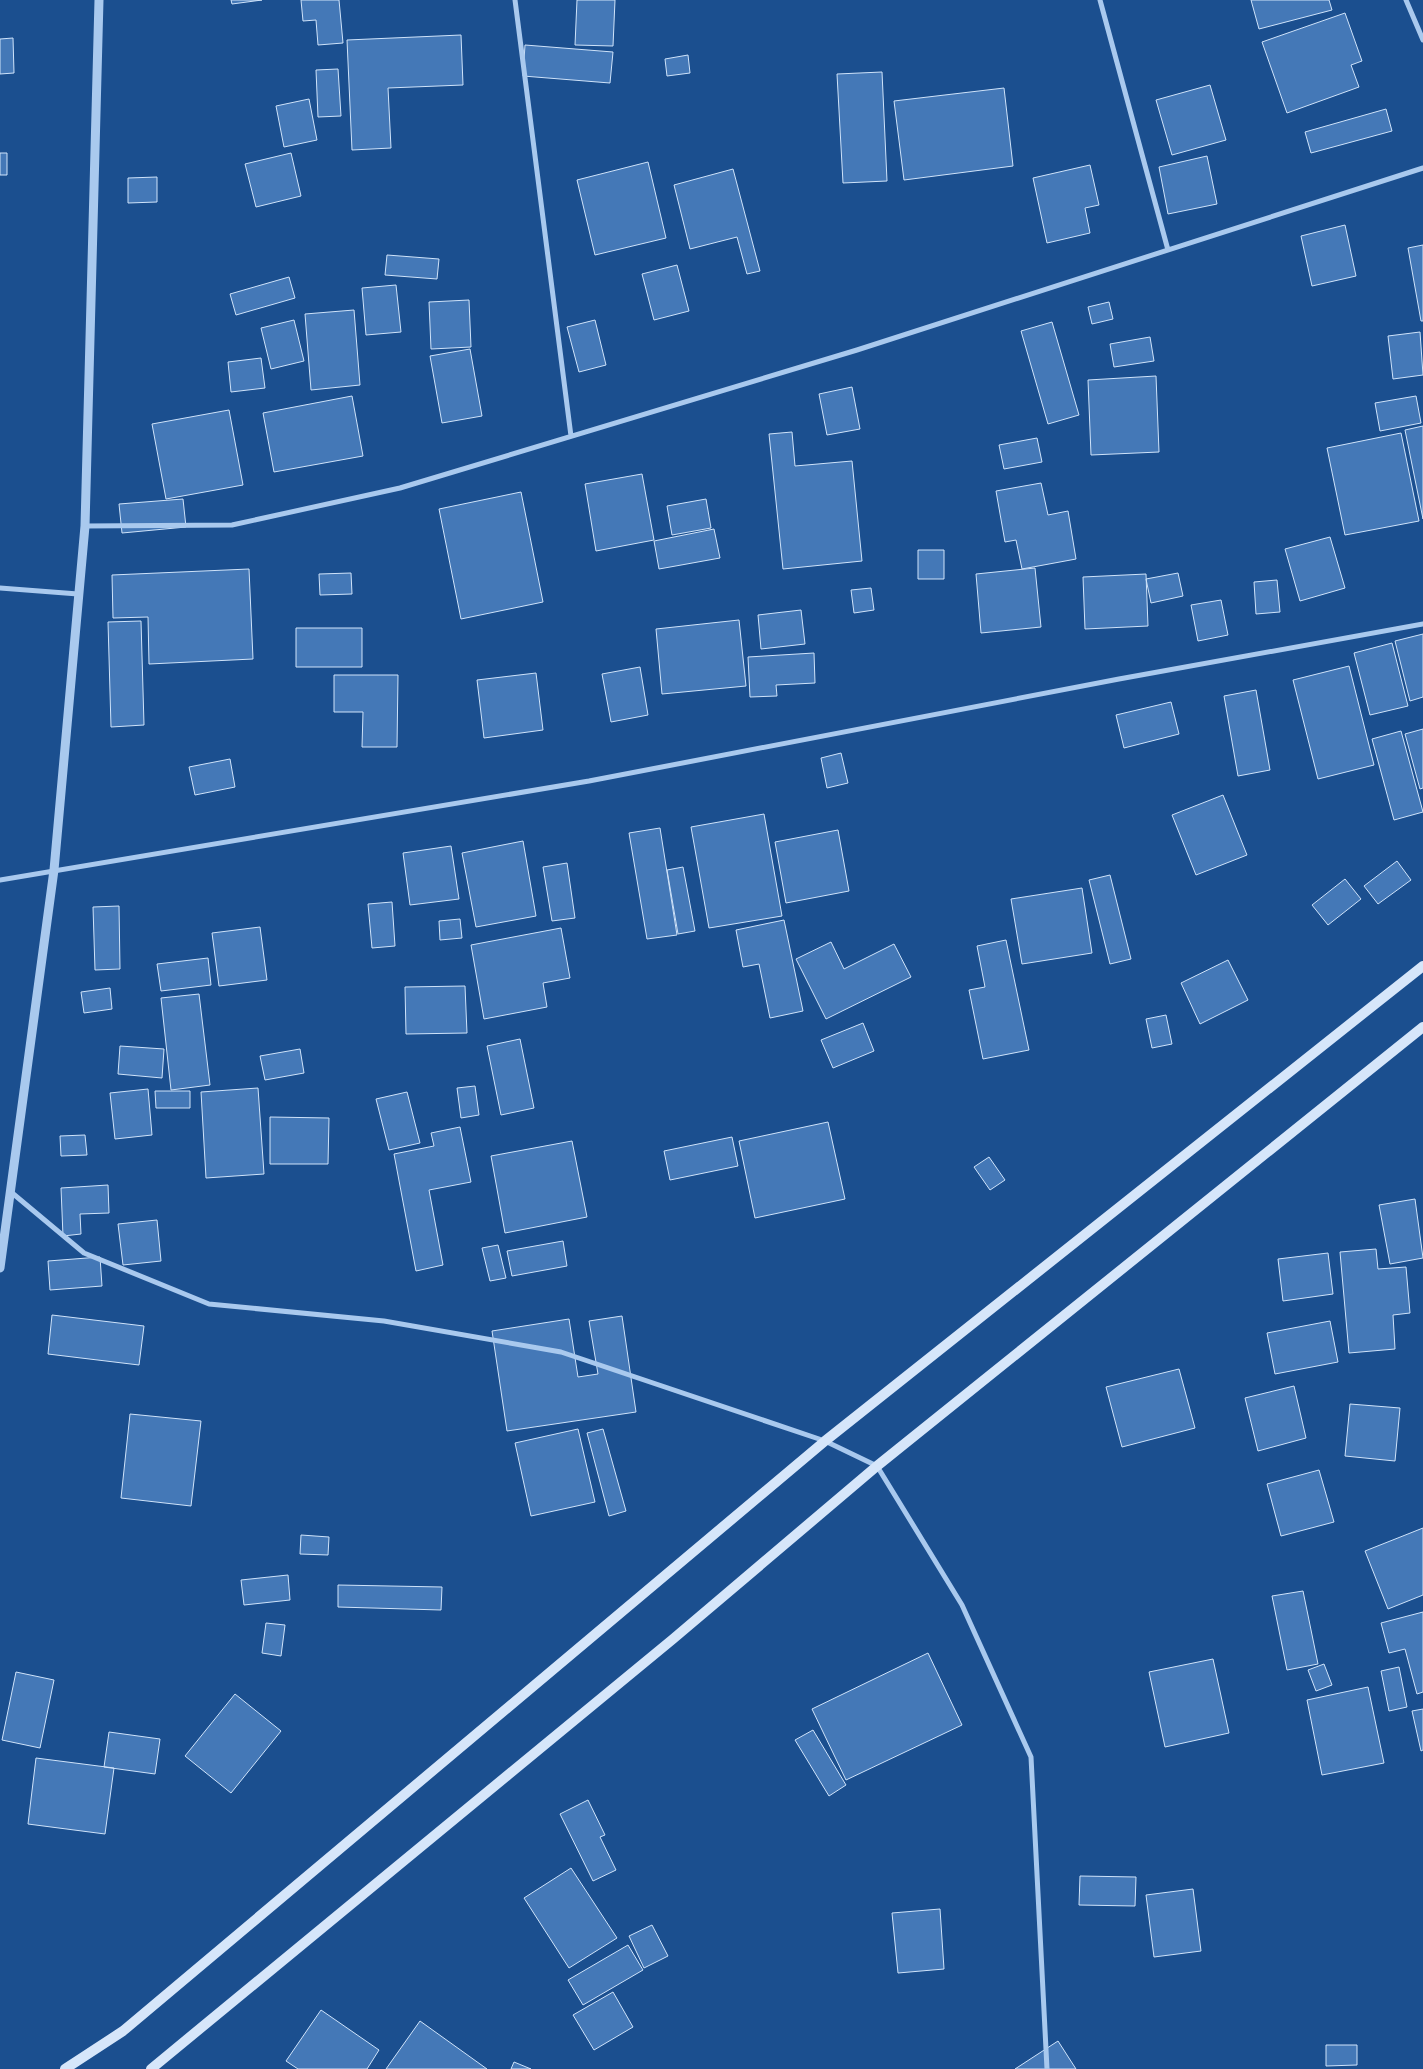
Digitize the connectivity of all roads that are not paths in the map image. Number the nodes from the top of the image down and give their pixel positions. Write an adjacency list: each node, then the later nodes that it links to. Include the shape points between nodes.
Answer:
1 (99, 0): 9 (street)
2 (515, 0): 8 (street)
3 (1100, 0): 7 (street)
4 (1406, 0): 5 (street)
5 (1423, 40)
6 (1423, 168): 7 (street)
7 (1168, 250): 8 (street, via 857,350)
8 (571, 436): 9 (street, via 400,488 232,525)
9 (85, 526): 11 (street)
10 (0, 588): 11 (street)
11 (78, 594): 13 (street)
12 (1423, 624): 13 (street, via 589,781)
13 (54, 870): 14 (street); 17 (street)
14 (0, 880)
15 (1423, 966): 19 (main road)
16 (1423, 1027): 20 (main road)
17 (10, 1192): 18 (street); 19 (street, via 84,1253 209,1304 384,1321 561,1352)
18 (0, 1268)
19 (825, 1441): 20 (street); 21 (main road, via 124,2031)
20 (876, 1466): 22 (main road, via 665,1646); 23 (street, via 962,1605 1031,1757)
21 (65, 2069)
22 (151, 2069)
23 (1047, 2069)

